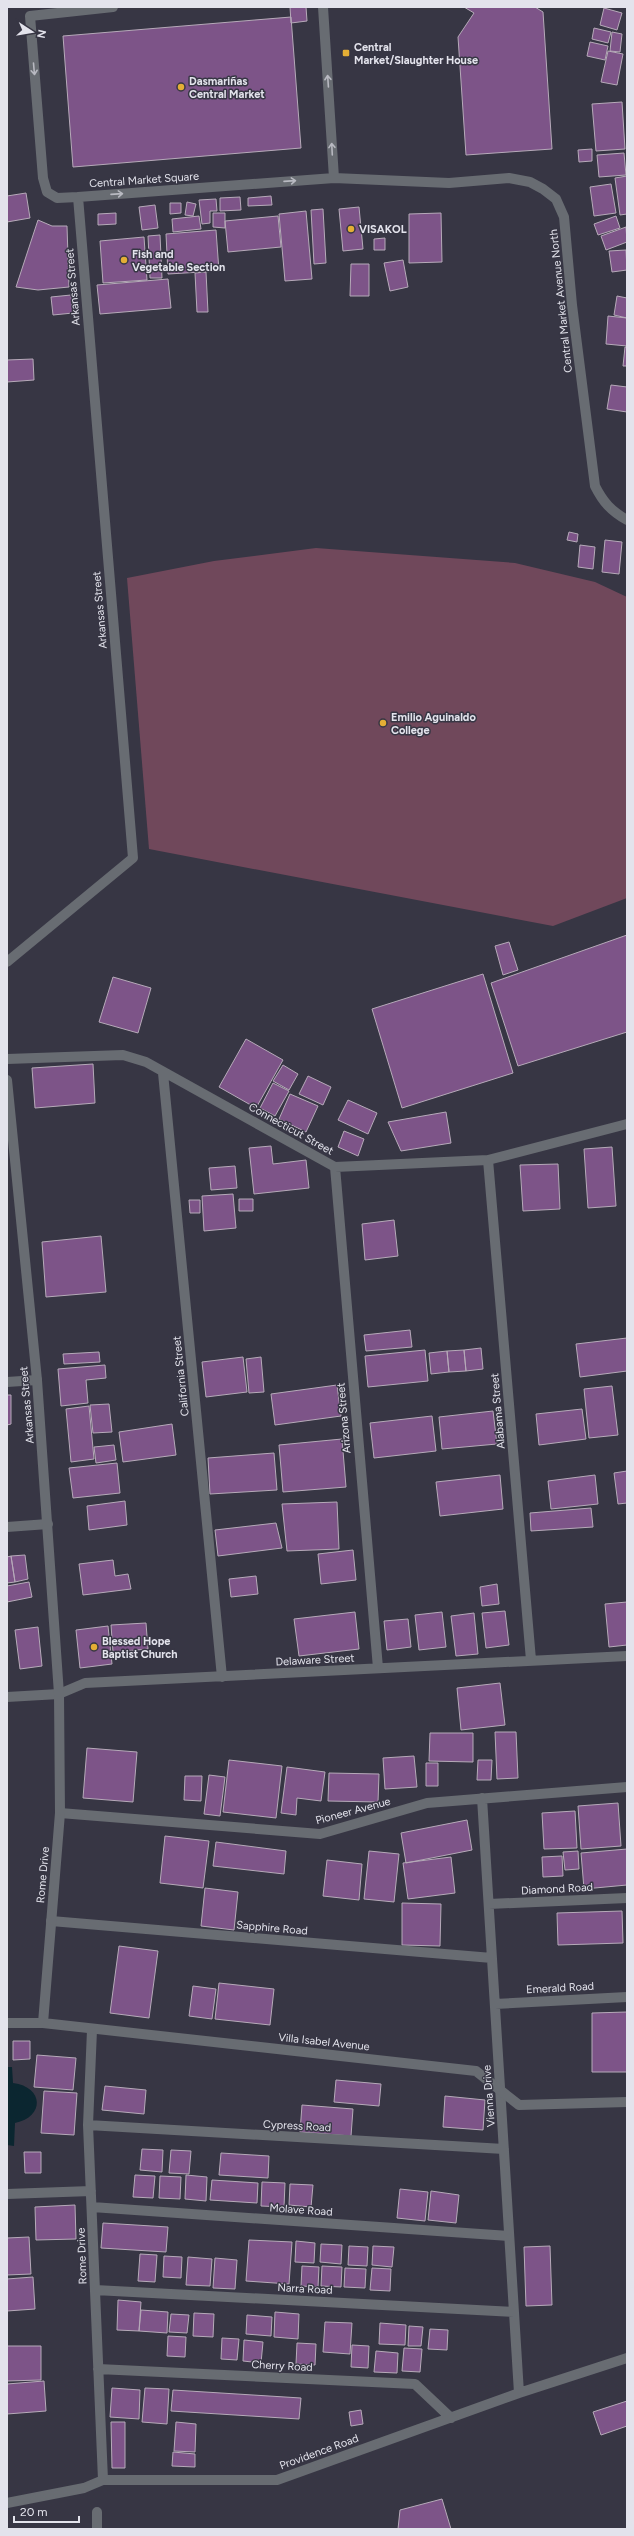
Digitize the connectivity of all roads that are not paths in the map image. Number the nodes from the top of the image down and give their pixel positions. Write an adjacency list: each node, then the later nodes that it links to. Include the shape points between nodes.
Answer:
1 (113, 7): 3 (street, Central Market Square)
2 (323, 7): 4 (street, one-way to 2)
3 (30, 12): 5 (street, Central Market Square, one-way to 5, via 44,186 51,196 57,198)
4 (334, 178): 5 (street, Central Market Square, one-way to 4); 6 (street, Central Market Avenue North, via 449,183 509,178 530,182 556,199 564,217 566,230 572,305 595,486 602,500 613,512)
5 (78, 197): 7 (street, Arkansas Street, via 133,858)
6 (627, 520)
7 (7, 962)
8 (7, 1059): 9 (street, Connecticut Street, via 123,1055 146,1062)
9 (163, 1073): 13 (street, Connecticut Street); 21 (street, California Street)
10 (7, 1080): 14 (street, Arkansas Street)
11 (624, 1124): 12 (street, Connecticut Street)
12 (488, 1160): 13 (street, Connecticut Street); 19 (street, Alabama Street)
13 (334, 1167): 20 (street, Arizona Street)
14 (37, 1380): 15 (street); 16 (street, Arkansas Street)
15 (7, 1382)
16 (48, 1524): 17 (street); 22 (street, Arkansas Street)
17 (7, 1526)
18 (627, 1656): 19 (street, Delaware Street)
19 (531, 1660): 20 (street, Delaware Street)
20 (378, 1668): 21 (street, Delaware Street)
21 (222, 1677): 22 (street, Delaware Street, via 85,1683)
22 (59, 1694): 23 (street, Delaware Street); 24 (street, Arkansas Street)
23 (7, 1697)
24 (59, 1730): 27 (street, Rome Drive)
25 (627, 1787): 26 (street, Pioneer Avenue)
26 (482, 1798): 27 (street, Pioneer Avenue, via 427,1803 320,1834); 29 (street, Vienna Drive)
27 (60, 1813): 30 (street, Rome Drive)
28 (627, 1898): 29 (street, Diamond Road)
29 (489, 1904): 31 (street, Vienna Drive)
30 (51, 1921): 31 (street, Sapphire Road); 34 (street, Rome Drive)
31 (492, 1958): 33 (street, Vienna Drive)
32 (627, 1997): 33 (street, Emerald Road)
33 (495, 2004): 37 (street, Vienna Drive)
34 (43, 2022): 35 (street, Villa Isabel Avenue); 36 (street, Villa Isabel Avenue)
35 (7, 2023)
36 (92, 2030): 37 (street, Villa Isabel Avenue, via 476,2071); 39 (street, Rome Drive)
37 (500, 2088): 38 (street, Villa Isabel Avenue, via 519,2105); 40 (street, Vienna Drive)
38 (627, 2102)
39 (88, 2125): 40 (street, Cypress Road); 41 (street, Rome Drive)
40 (504, 2150): 44 (street, Vienna Drive)
41 (91, 2191): 42 (street); 43 (street, Rome Drive)
42 (7, 2194)
43 (92, 2207): 44 (street, Molave Road); 45 (street, Rome Drive)
44 (509, 2236): 46 (street, Vienna Drive)
45 (95, 2290): 46 (street, Narra Road); 48 (street, Rome Drive)
46 (514, 2312): 49 (street, Vienna Drive)
47 (627, 2358): 49 (street, Providence Road)
48 (98, 2369): 50 (street, Cherry Road, via 415,2384); 51 (street, Rome Drive)
49 (519, 2393): 50 (street, Providence Road)
50 (451, 2418): 51 (street, Providence Road, via 278,2480)
51 (103, 2480): 52 (street, Providence Road, via 84,2488)
52 (7, 2503)
53 (97, 2512): 54 (street)
54 (97, 2529)

